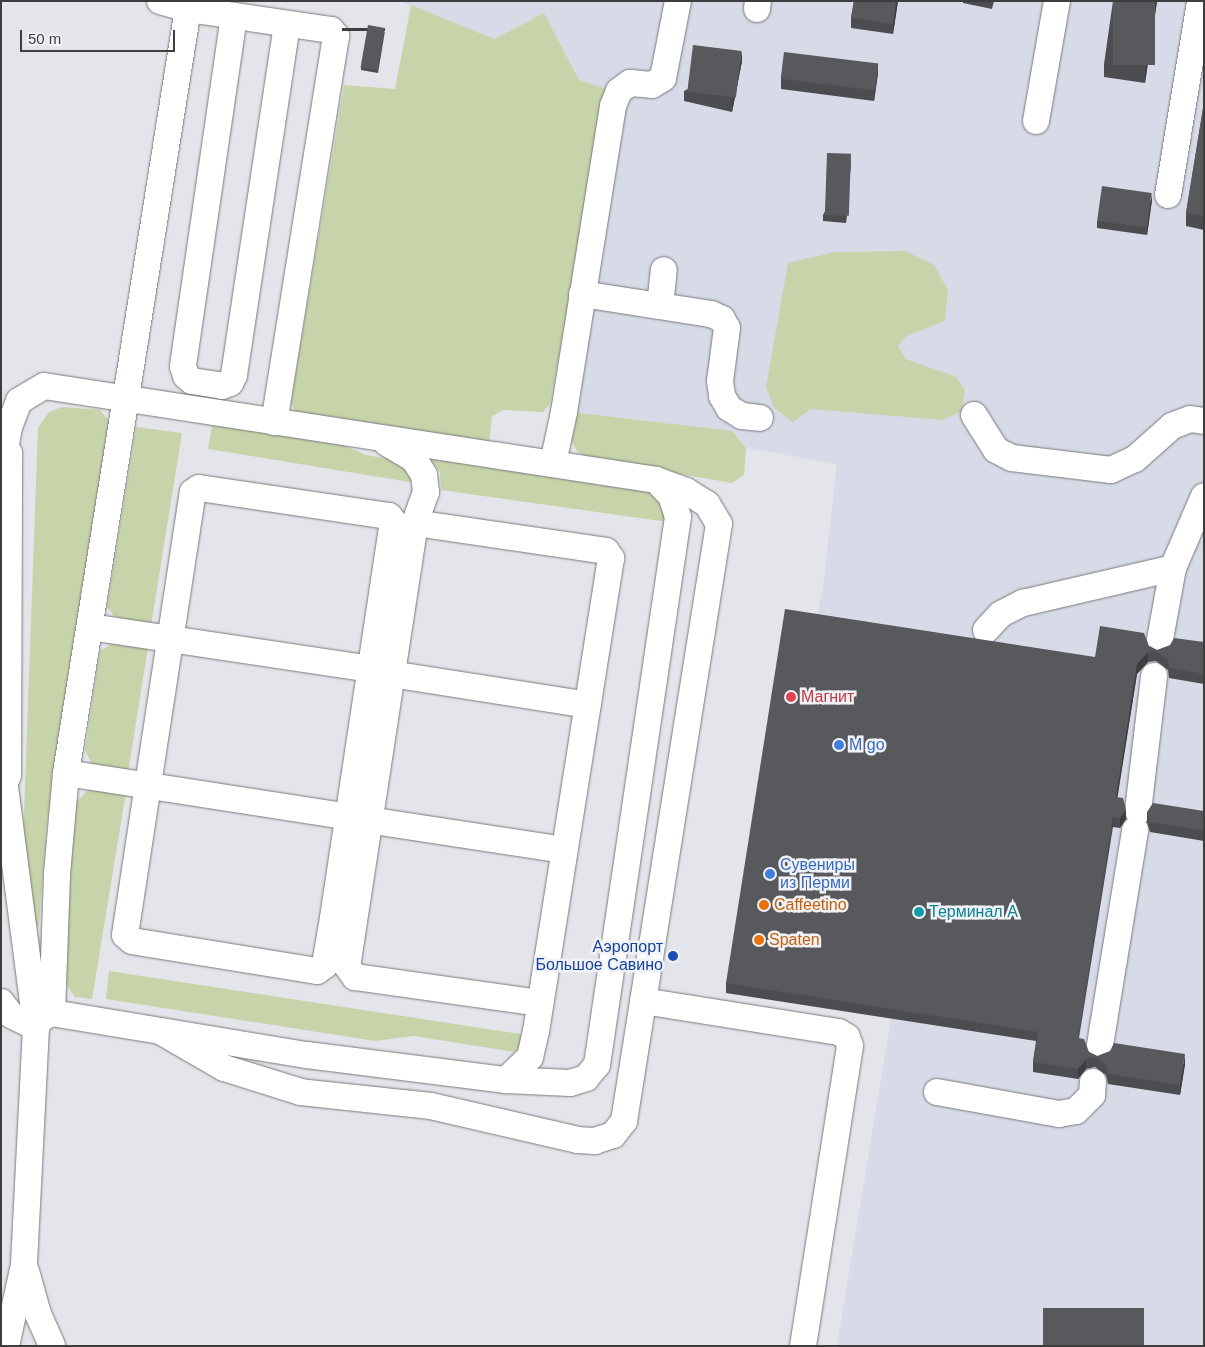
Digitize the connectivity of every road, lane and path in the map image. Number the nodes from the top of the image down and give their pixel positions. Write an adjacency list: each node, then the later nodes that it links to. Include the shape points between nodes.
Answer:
1 (160, 1): 5 (street)
2 (678, 1): 11 (street, via 663,78 652,85 630,83 619,91 613,106)
3 (1056, 1): 8 (street)
4 (1200, 1): 9 (street)
5 (188, 9): 6 (street); 13 (street)
6 (234, 16): 7 (street); 7 (street, via 183,366 186,376 192,381 222,386 230,383 234,375)
7 (287, 24): 17 (street, via 331,30 346,38)
8 (1036, 121)
9 (1168, 195)
10 (664, 270): 12 (street)
11 (582, 294): 12 (street); 20 (street)
12 (660, 306): 15 (street, via 711,314 722,319 727,328 720,381 722,396 729,408 742,416)
13 (126, 398): 17 (street); 18 (street, via 44,386 19,401); 26 (street)
14 (974, 415): 16 (street, via 996,450 1012,458 1112,470 1135,460 1172,426 1190,419)
15 (760, 418)
16 (1204, 421)
17 (274, 422): 19 (street)
18 (9, 427): 21 (street); 36 (street)
19 (380, 439): 20 (street); 24 (street, via 414,459 424,475 426,492)
20 (553, 463): 22 (street)
21 (1, 472)
22 (656, 480): 39 (street, via 686,491 707,504 719,524); 45 (street, via 671,496 678,518 597,1065 586,1078 570,1083)
23 (1204, 496): 25 (street)
24 (415, 522): 30 (street); 32 (street, via 609,554)
25 (1174, 568): 27 (street, via 1023,603 1002,614); 29 (street)
26 (90, 627): 28 (street); 34 (street)
27 (986, 630)
28 (170, 640): 30 (street); 30 (street, via 193,492 199,488 391,518); 35 (street)
29 (1159, 645)
30 (381, 672): 32 (street); 37 (street)
31 (1154, 676): 44 (street, via 1137,820)
32 (588, 705): 38 (street)
33 (1, 756): 36 (street)
34 (66, 773): 35 (street); 42 (street)
35 (147, 786): 37 (street); 37 (street, via 127,938 317,971 325,965)
36 (8, 804): 42 (street)
37 (358, 819): 38 (street); 41 (street, via 347,966 350,973 355,977)
38 (564, 850): 41 (street)
39 (643, 1001): 43 (street, via 624,1121 613,1134 595,1141 430,1106 301,1092 224,1068); 51 (street, via 839,1032 847,1037 850,1046)
40 (1, 1002): 42 (street, via 11,1015)
41 (540, 1003): 45 (street, via 530,1057)
42 (44, 1020): 43 (street); 48 (street)
43 (160, 1031): 45 (street, via 307,1055)
44 (1099, 1051)
45 (506, 1080)
46 (1094, 1082): 47 (street, via 1092,1095 1076,1111 1059,1114)
47 (937, 1092)
48 (24, 1266): 49 (street); 50 (street, via 38,1314)
49 (6, 1346)
50 (52, 1346)
51 (803, 1346)

